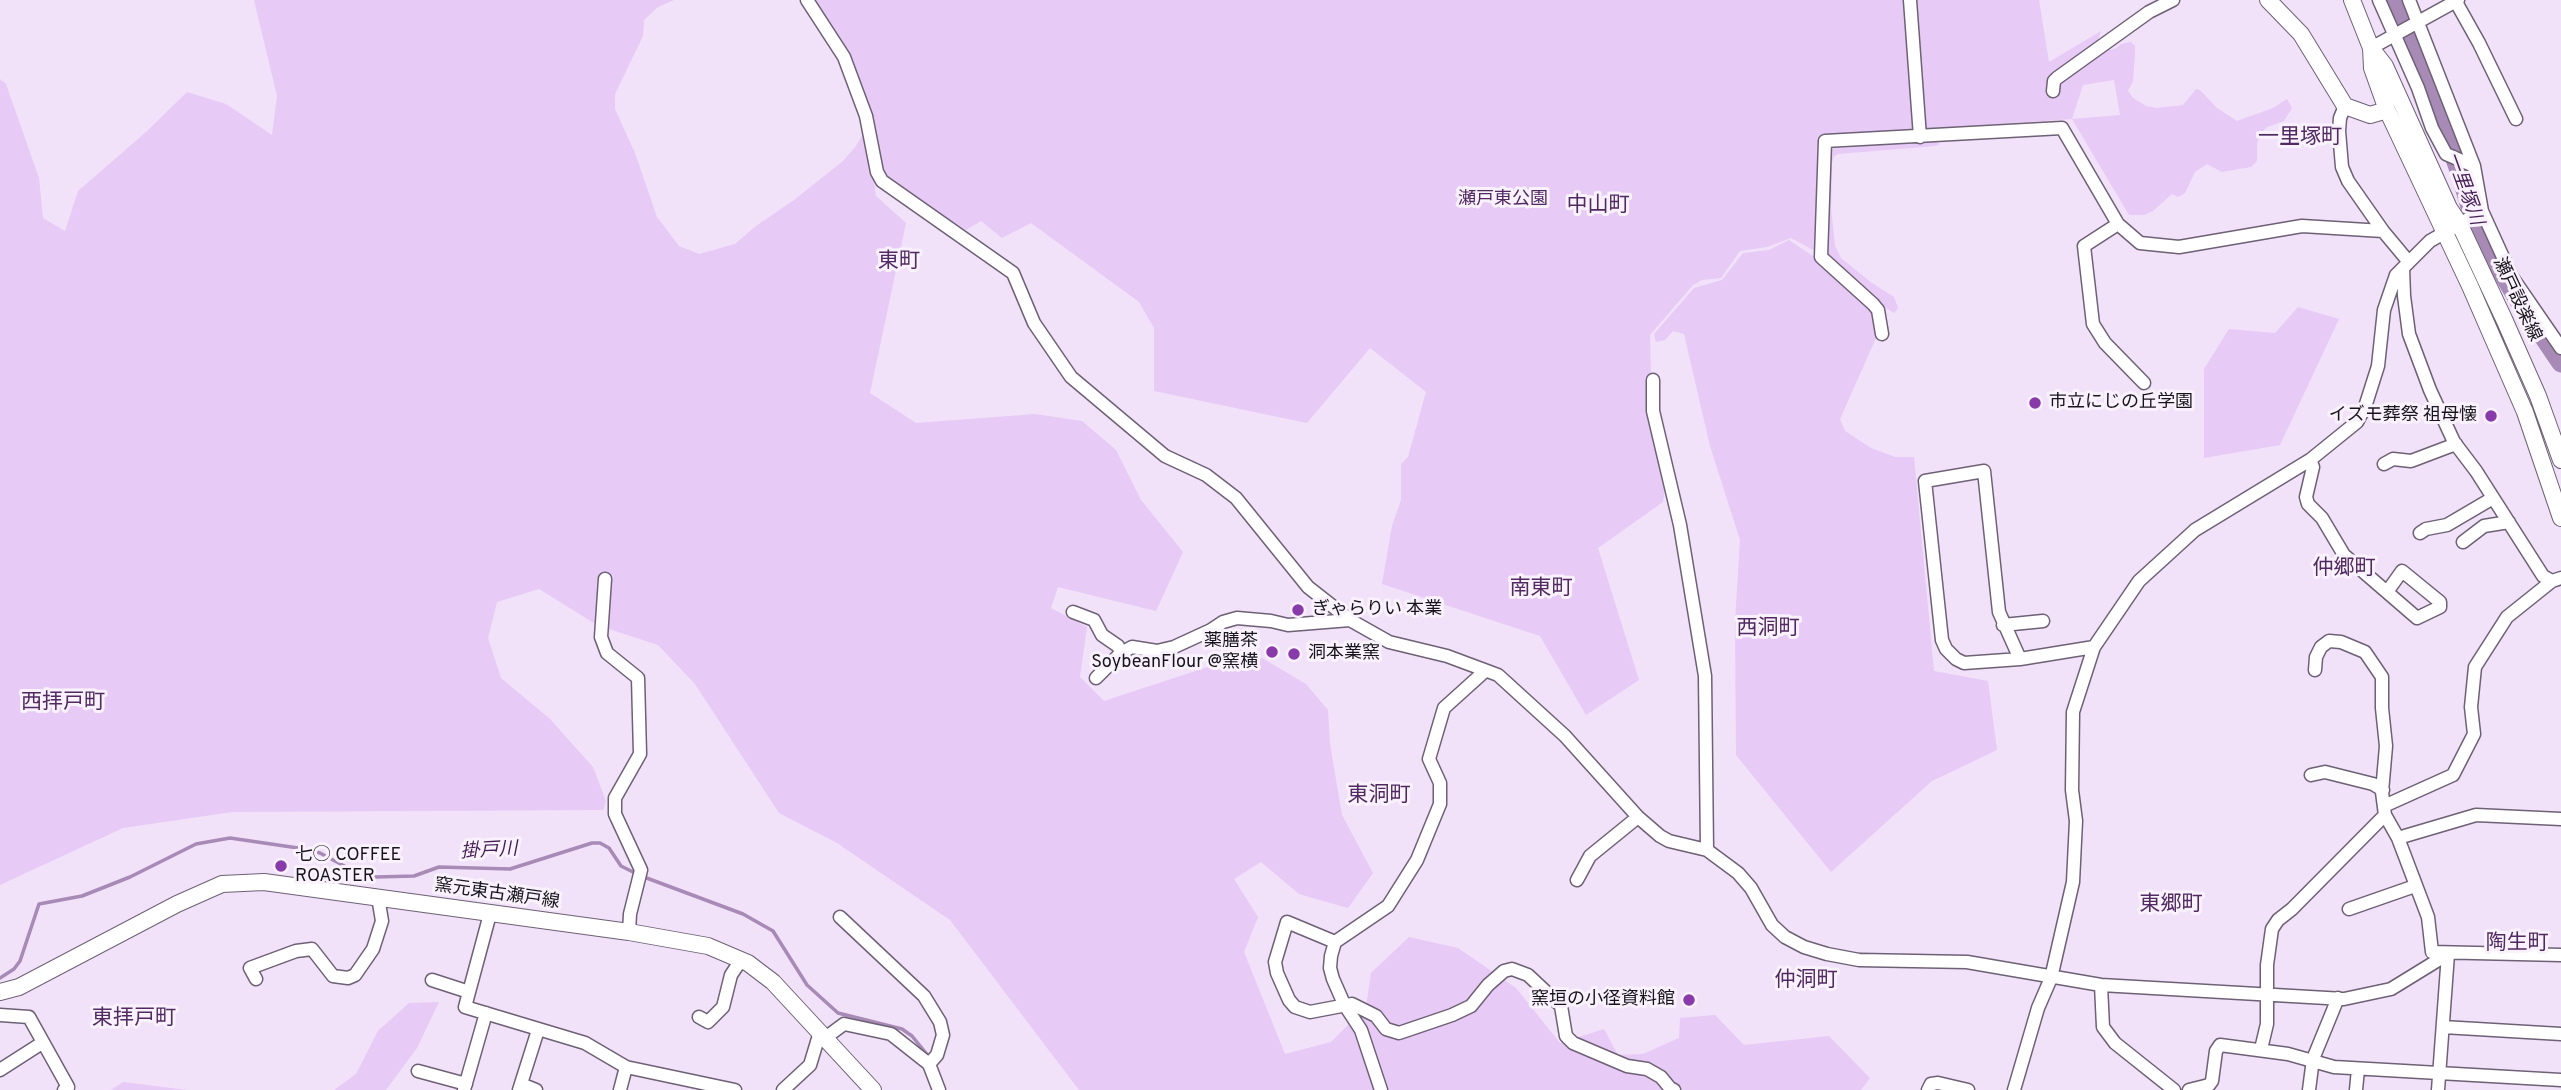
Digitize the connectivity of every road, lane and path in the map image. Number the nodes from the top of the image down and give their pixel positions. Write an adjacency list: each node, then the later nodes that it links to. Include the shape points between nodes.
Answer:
1 (807, 0): 41 (street, via 844,57 866,116 882,181 1013,273 1034,323 1071,377 1165,456 1206,475 1236,498 1308,587)
2 (1910, 0): 16 (street)
3 (2173, 0): 12 (street, via 2057,78)
4 (2268, 0): 13 (main road, via 2301,34)
5 (2352, 0): 11 (main road, 瀬戸設楽線)
6 (2379, 0): 10 (street)
7 (2409, 0): 9 (street)
8 (2457, 1): 9 (street); 15 (street)
9 (2418, 23): 10 (street); 17 (street)
10 (2397, 32): 11 (street); 17 (street, via 2446,154)
11 (2371, 48): 14 (main road, 瀬戸設楽線, via 2372,68); 18 (main road, 瀬戸設楽線, via 2385,66 2449,208)
12 (2053, 91)
13 (2345, 106): 14 (main road, via 2370,115); 20 (street, via 2339,131 2342,167)
14 (2387, 110): 21 (main road, 瀬戸設楽線)
15 (2516, 119)
16 (1920, 137): 19 (street, via 2062,128); 23 (street, via 1825,141 1821,257 1878,310)
17 (2472, 166): 18 (street)
18 (2473, 216): 21 (street); 24 (street); 27 (main road, 瀬戸設楽線, via 2504,319)
19 (2118, 224): 20 (street, via 2140,243 2179,247 2302,226); 26 (street, via 2084,246 2093,324)
20 (2383, 230): 22 (street)
21 (2444, 231): 22 (street); 33 (main road, 瀬戸設楽線, via 2525,412)
22 (2406, 264): 28 (street, via 2409,334); 29 (street, via 2396,275 2384,310 2378,366 2365,407 2349,430)
23 (1882, 334)
24 (2561, 348)
25 (1653, 380): 56 (street, via 1653,411 1680,525 1705,676)
26 (2144, 383)
27 (2558, 440): 30 (main road, 瀬戸設楽線)
28 (2456, 444): 31 (street, via 2411,461 2393,459); 32 (street)
29 (2310, 460): 39 (street, via 2308,504 2344,555); 44 (street, via 2195,530 2164,556 2125,599)
30 (2561, 460)
31 (2384, 464)
32 (2493, 498): 34 (street); 35 (street, via 2447,525)
33 (2561, 518)
34 (2509, 522): 36 (street, via 2484,527); 38 (street, via 2543,576)
35 (2420, 533)
36 (2463, 541)
37 (605, 579): 63 (street, via 601,637 607,653 638,678 640,754 615,798 615,814 640,874)
38 (2556, 579): 52 (street, via 2507,617 2475,667 2474,734 2454,775)
39 (2387, 592)
40 (1073, 612): 45 (street, via 1094,620)
41 (1350, 620): 45 (street, via 1288,625 1237,618 1174,647 1157,651 1132,647); 48 (street, via 1389,642)
42 (2043, 621): 43 (street)
43 (2003, 625): 46 (street); 46 (street, via 1984,471 1925,481 1946,649 1964,663)
44 (2094, 647): 46 (street); 68 (street, via 2073,712 2073,882)
45 (1121, 653): 49 (street)
46 (2020, 659)
47 (2315, 670): 51 (street, via 2320,647 2341,642 2365,652 2382,677)
48 (1485, 671): 53 (street, via 1504,680 1565,736); 64 (street, via 1444,708 1429,760 1440,783 1440,804 1417,860 1388,906)
49 (1096, 678)
50 (2311, 775): 51 (street, via 2325,772 2373,783)
51 (2383, 790): 52 (street)
52 (2384, 811): 55 (street); 74 (street, via 2272,929)
53 (1638, 817): 56 (street, via 1669,841); 57 (street, via 1590,856)
54 (2561, 819): 55 (street, via 2476,815)
55 (2398, 838): 58 (street)
56 (1707, 850): 68 (street, via 1751,888 1776,931 1804,947 1859,960 1967,962)
57 (1577, 880)
58 (2416, 886): 60 (street); 65 (street, via 2430,926 2432,952)
59 (378, 897): 61 (main road, 窯元東古瀬戸線); 69 (street, via 382,921 373,949 355,975 333,976 312,949 250,968); 72 (main road, 窯元東古瀬戸線, via 264,883 222,884 19,987)
60 (2349, 909)
61 (490, 914): 63 (main road, 窯元東古瀬戸線); 73 (street)
62 (840, 917): 87 (street, via 924,996 943,1035)
63 (629, 932): 67 (main road, 窯元東古瀬戸線, via 708,946)
64 (1335, 942): 76 (street, via 1330,968); 76 (street, via 1287,922 1275,962 1295,1007 1310,1012)
65 (2448, 954): 66 (street); 75 (street, via 2391,989); 80 (street)
66 (2561, 954)
67 (741, 960): 79 (street, via 731,975 723,1007 708,1022); 83 (main road, 窯元東古瀬戸線, via 773,982)
68 (2052, 978): 71 (street); 96 (street, via 2038,1008)
69 (256, 979)
70 (432, 980): 73 (street)
71 (2101, 985): 74 (street); 108 (street, via 2103,1027 2115,1043)
72 (0, 992)
73 (469, 992): 77 (street, via 465,1007)
74 (2266, 993): 75 (street); 85 (street, via 2267,1024)
75 (2338, 998): 86 (street)
76 (1344, 1004): 104 (street, via 1361,1030); 105 (street, via 1376,1016 1386,1029 1399,1033 1471,1006 1488,985 1512,969 1528,975 1561,1006 1566,1036 1573,1043 1627,1066 1647,1069)
77 (486, 1013): 81 (street); 94 (street)
78 (0, 1015): 84 (street, via 29,1017)
79 (699, 1017)
80 (2443, 1027): 82 (street); 92 (street)
81 (538, 1030): 88 (street, via 585,1043); 95 (street)
82 (2561, 1034)
83 (823, 1035): 87 (street, via 844,1024 891,1034); 101 (street, via 810,1065); 102 (main road, 窯元東古瀬戸線)
84 (41, 1043): 90 (street); 97 (street, via 68,1087)
85 (2261, 1049): 86 (street); 109 (street, via 2220,1045 2212,1081)
86 (2313, 1059): 89 (street); 110 (street)
87 (931, 1062): 103 (street)
88 (626, 1067): 99 (street); 100 (street)
89 (2358, 1069): 92 (street); 111 (street)
90 (0, 1070)
91 (418, 1071): 94 (street)
92 (2440, 1074): 93 (street); 112 (street)
93 (2561, 1080)
94 (465, 1087)
95 (520, 1087): 98 (street)
96 (2020, 1089)
97 (64, 1090)
98 (536, 1090)
99 (620, 1090)
100 (735, 1090)
101 (783, 1090)
102 (873, 1090)
103 (939, 1090)
104 (1381, 1090)
105 (1674, 1090)
106 (1928, 1090): 107 (street, via 1938,1083)
107 (1968, 1090)
108 (2174, 1090)
109 (2189, 1090)
110 (2309, 1090)
111 (2356, 1090)
112 (2438, 1090)

